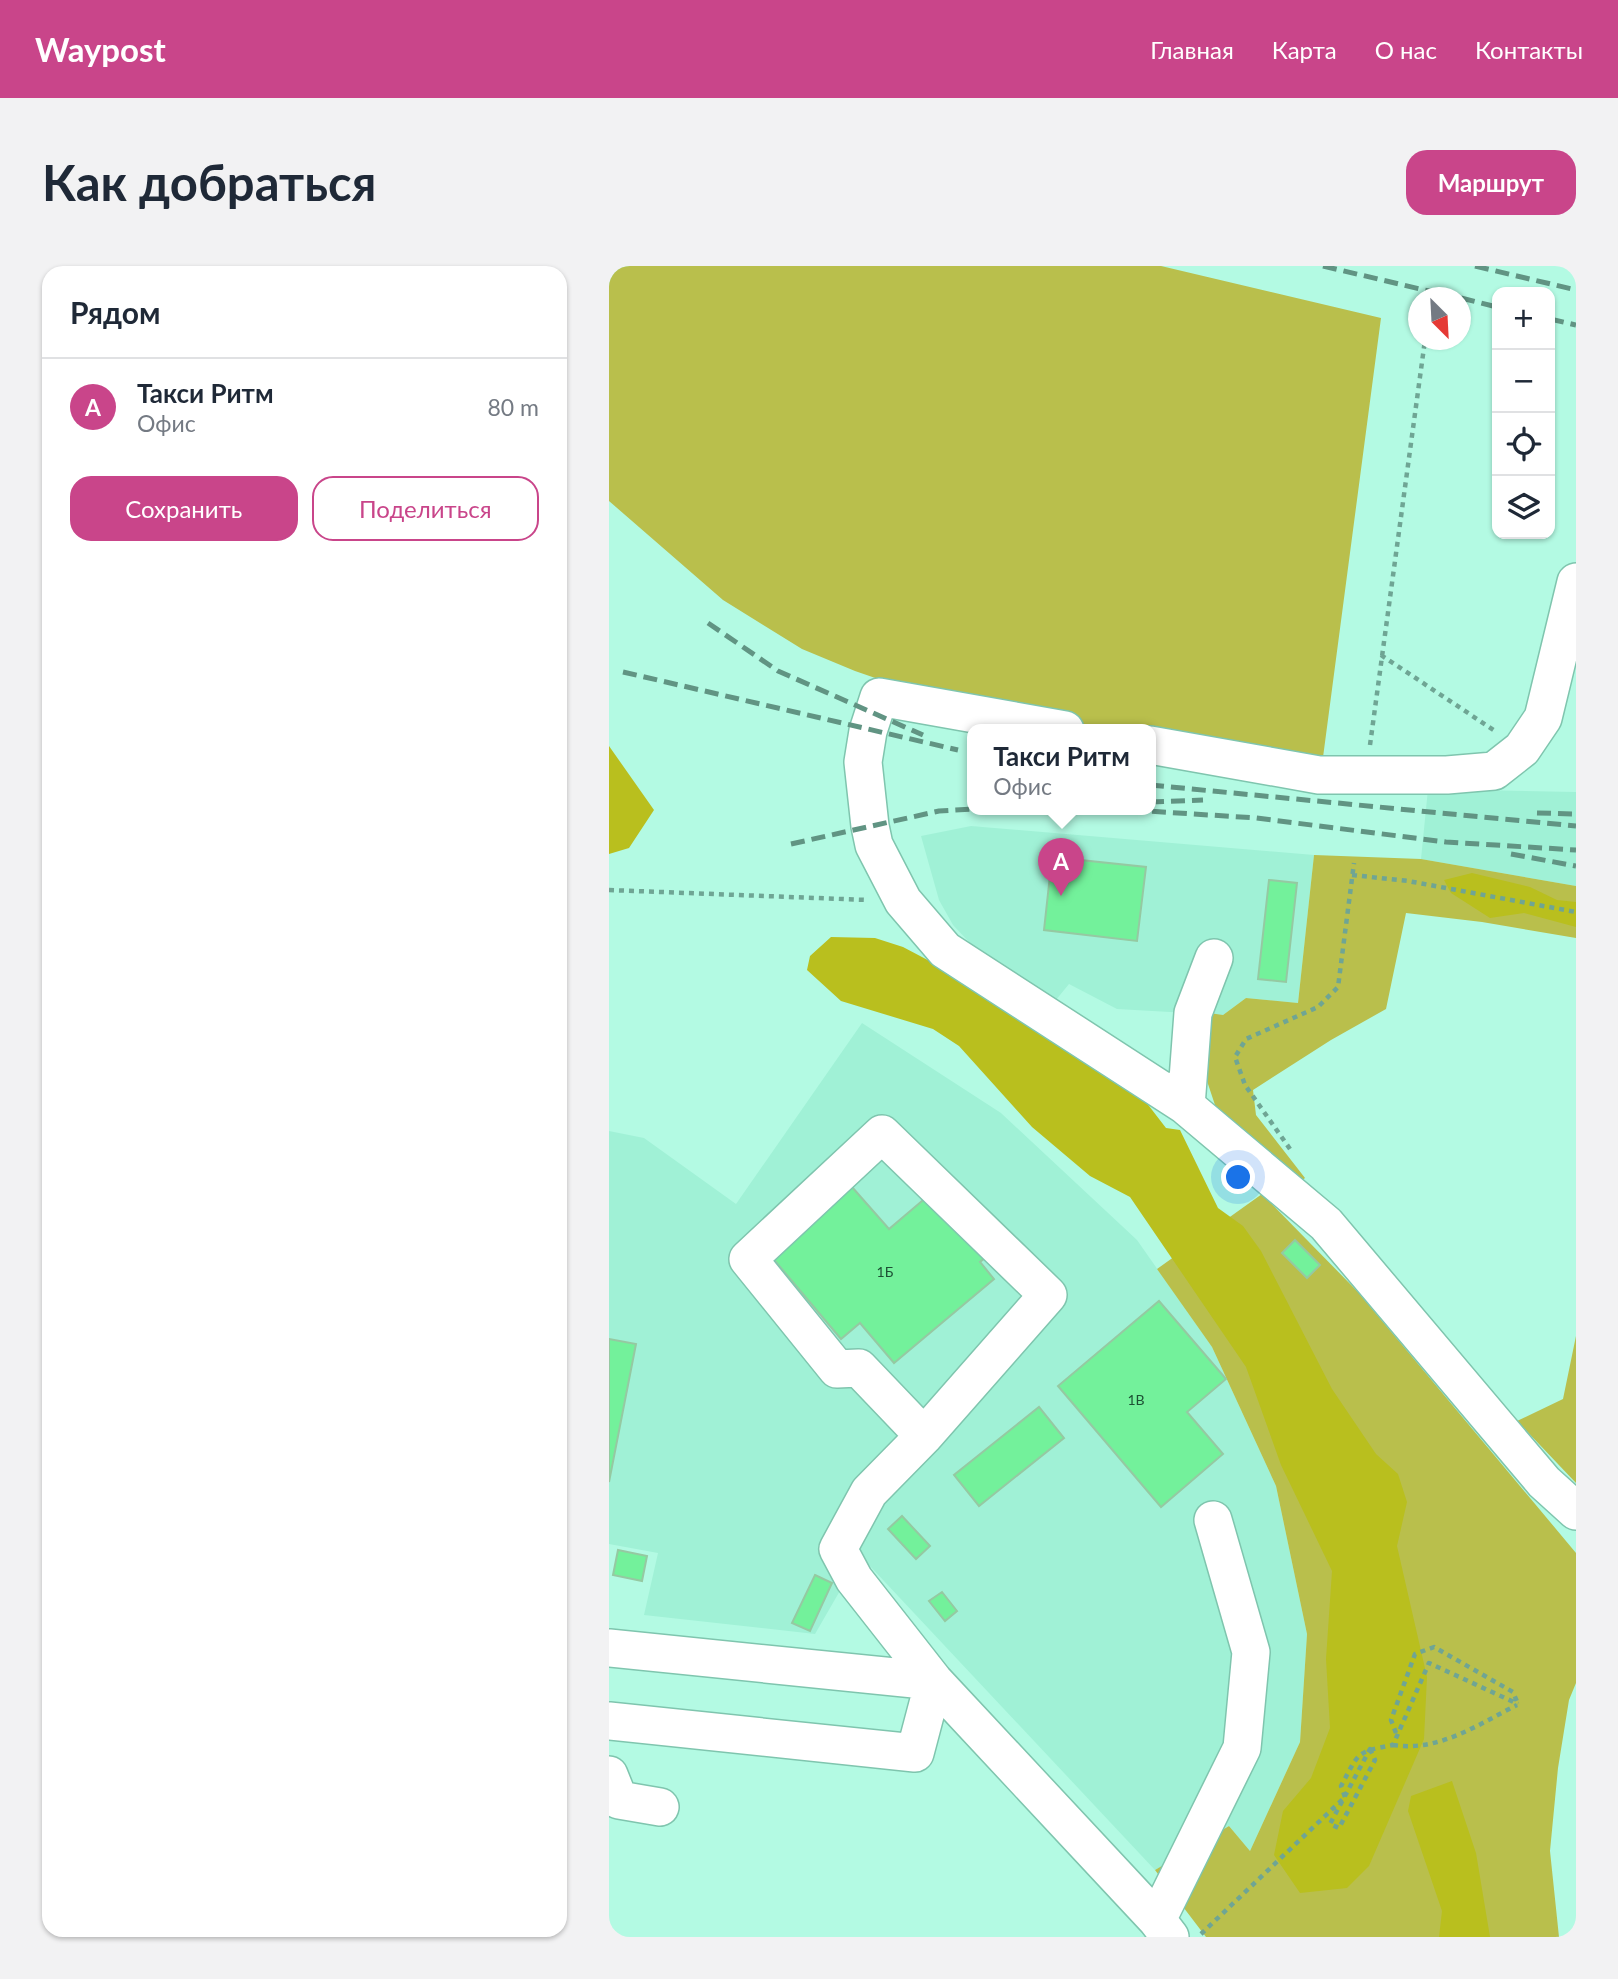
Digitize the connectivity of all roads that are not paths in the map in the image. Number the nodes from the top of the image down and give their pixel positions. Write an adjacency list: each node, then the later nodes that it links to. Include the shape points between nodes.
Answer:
1 (1576, 582): 3 (lane, via 1543,718 1522,749 1494,771 1319,775)
2 (1031, 724): 6 (lane, via 879,697 863,762 874,845 903,901 945,950)
3 (1156, 746)
4 (1214, 958): 6 (lane, via 1193,1013)
5 (1060, 995): 6 (lane)
6 (1186, 1106): 8 (lane, via 1327,1224 1544,1482)
7 (924, 1436): 7 (lane, via 1048,1295 882,1134 748,1259 837,1368 859,1368); 11 (lane, via 869,1492 838,1549 854,1579)
8 (1576, 1511)
9 (1213, 1520): 15 (lane, via 1251,1653 1242,1748)
10 (609, 1648): 11 (lane)
11 (934, 1681): 12 (lane, via 915,1753); 15 (lane)
12 (609, 1721)
13 (609, 1775): 14 (lane, via 619,1800)
14 (660, 1807)
15 (1164, 1928)

